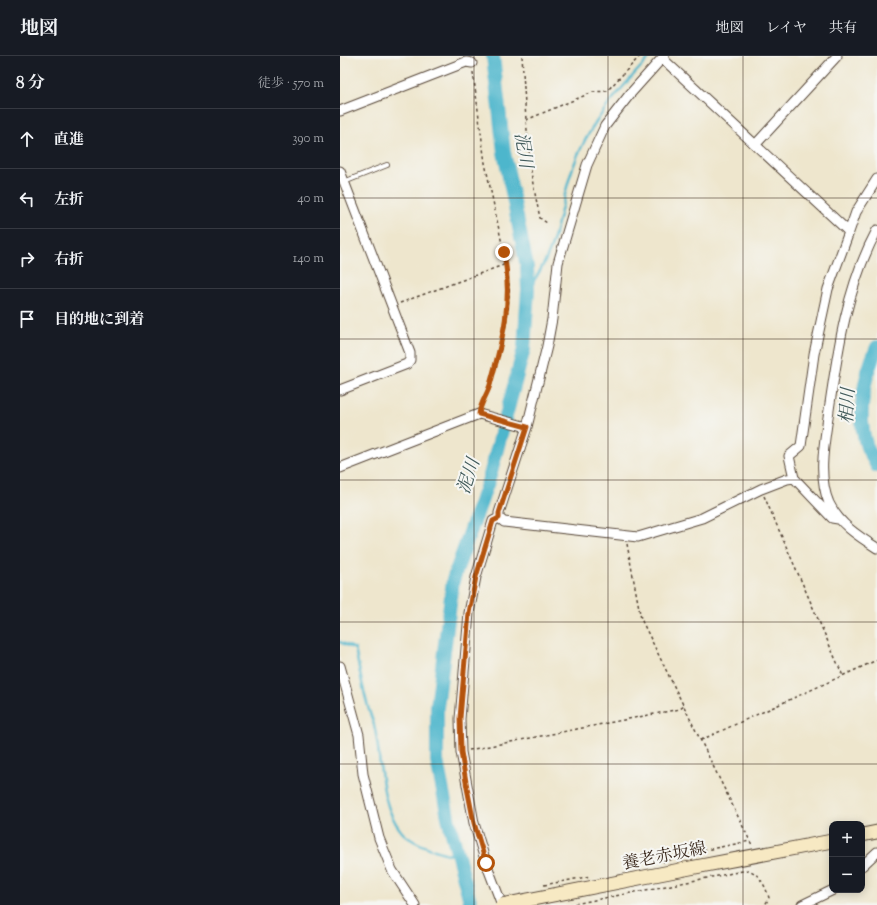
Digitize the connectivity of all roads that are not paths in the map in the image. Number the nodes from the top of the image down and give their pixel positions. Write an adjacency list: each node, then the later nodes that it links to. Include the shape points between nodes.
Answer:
1 (837, 56): 5 (street)
2 (664, 57): 5 (street); 13 (street, via 605,126 587,165 558,262 549,339)
3 (472, 63): 4 (street, via 466,62)
4 (340, 111)
5 (756, 144): 11 (street)
6 (387, 165): 9 (lane)
7 (340, 171): 9 (street)
8 (877, 179): 11 (street, via 856,212)
9 (344, 182): 12 (street, via 410,353 410,360 407,364)
10 (877, 230): 17 (street, via 862,261 850,296 838,345 825,438 823,478 830,504)
11 (849, 232): 15 (street, via 828,289 814,354 800,446 790,456)
12 (340, 390)
13 (524, 426): 14 (street, via 480,415); 16 (street)
14 (340, 468)
15 (794, 478): 16 (street, via 762,489 702,518 638,537 504,522); 17 (street, via 832,518)
16 (499, 518): 27 (street, via 493,521 476,577 469,613 460,718 461,752 474,823)
17 (839, 519): 18 (street)
18 (877, 548)
19 (340, 666): 26 (street, via 359,735 363,774 379,838 392,870)
20 (877, 832): 21 (main road)
21 (865, 834)
22 (829, 842): 27 (main road, 養老赤坂線, bridge)
23 (877, 852): 24 (street)
24 (865, 863)
25 (829, 892): 28 (street)
26 (415, 905)
27 (502, 905)
28 (802, 905)

